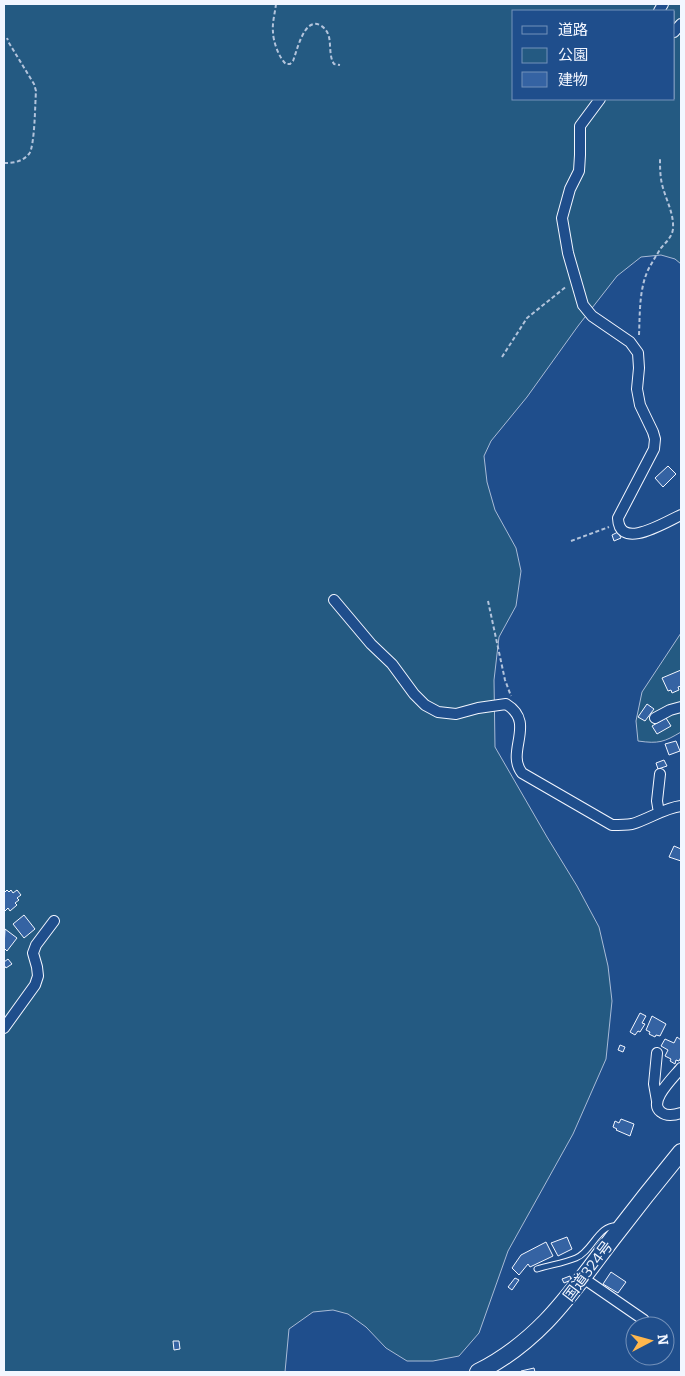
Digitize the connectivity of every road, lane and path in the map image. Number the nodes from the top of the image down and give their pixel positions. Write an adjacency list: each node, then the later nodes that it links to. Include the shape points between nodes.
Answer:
1 (276, 4): 3 (path, via 272,31 282,61 286,64 293,62 307,28 313,23 325,28 332,60)
2 (7, 38): 6 (path, via 36,91 30,152 17,162)
3 (340, 65)
4 (599, 100): 7 (street, via 580,126 579,171 562,218)
5 (660, 158): 8 (path, via 662,186 673,218 673,231 644,279)
6 (4, 163)
7 (577, 280): 8 (street, via 583,305 592,316 630,342); 9 (path, via 527,318)
8 (638, 352): 11 (street, via 637,389 655,444 618,518)
9 (502, 357)
10 (681, 515): 11 (street, via 631,535)
11 (618, 524): 12 (path)
12 (571, 541)
13 (334, 600): 16 (street, via 425,705 438,712 456,714 506,704)
14 (488, 601): 16 (path, via 505,680 518,708)
15 (681, 707): 17 (street)
16 (518, 716): 20 (street, via 516,761 522,773 612,825 634,823)
17 (656, 718)
18 (660, 774): 20 (street)
19 (681, 806): 20 (street)
20 (659, 813)
21 (54, 921): 22 (street, via 33,953 38,976 35,985)
22 (4, 1028)
23 (657, 1053): 25 (street, via 654,1084)
24 (681, 1068): 25 (street)
25 (657, 1102): 26 (street, via 662,1113)
26 (681, 1114)
27 (681, 1152): 28 (highway, 国道324号)
28 (622, 1226): 29 (lane, via 606,1228 578,1258); 30 (highway, 国道324号)
29 (537, 1268)
30 (583, 1278): 31 (street); 32 (highway, 国道324号, via 562,1305 524,1343)
31 (638, 1316)
32 (478, 1372)

